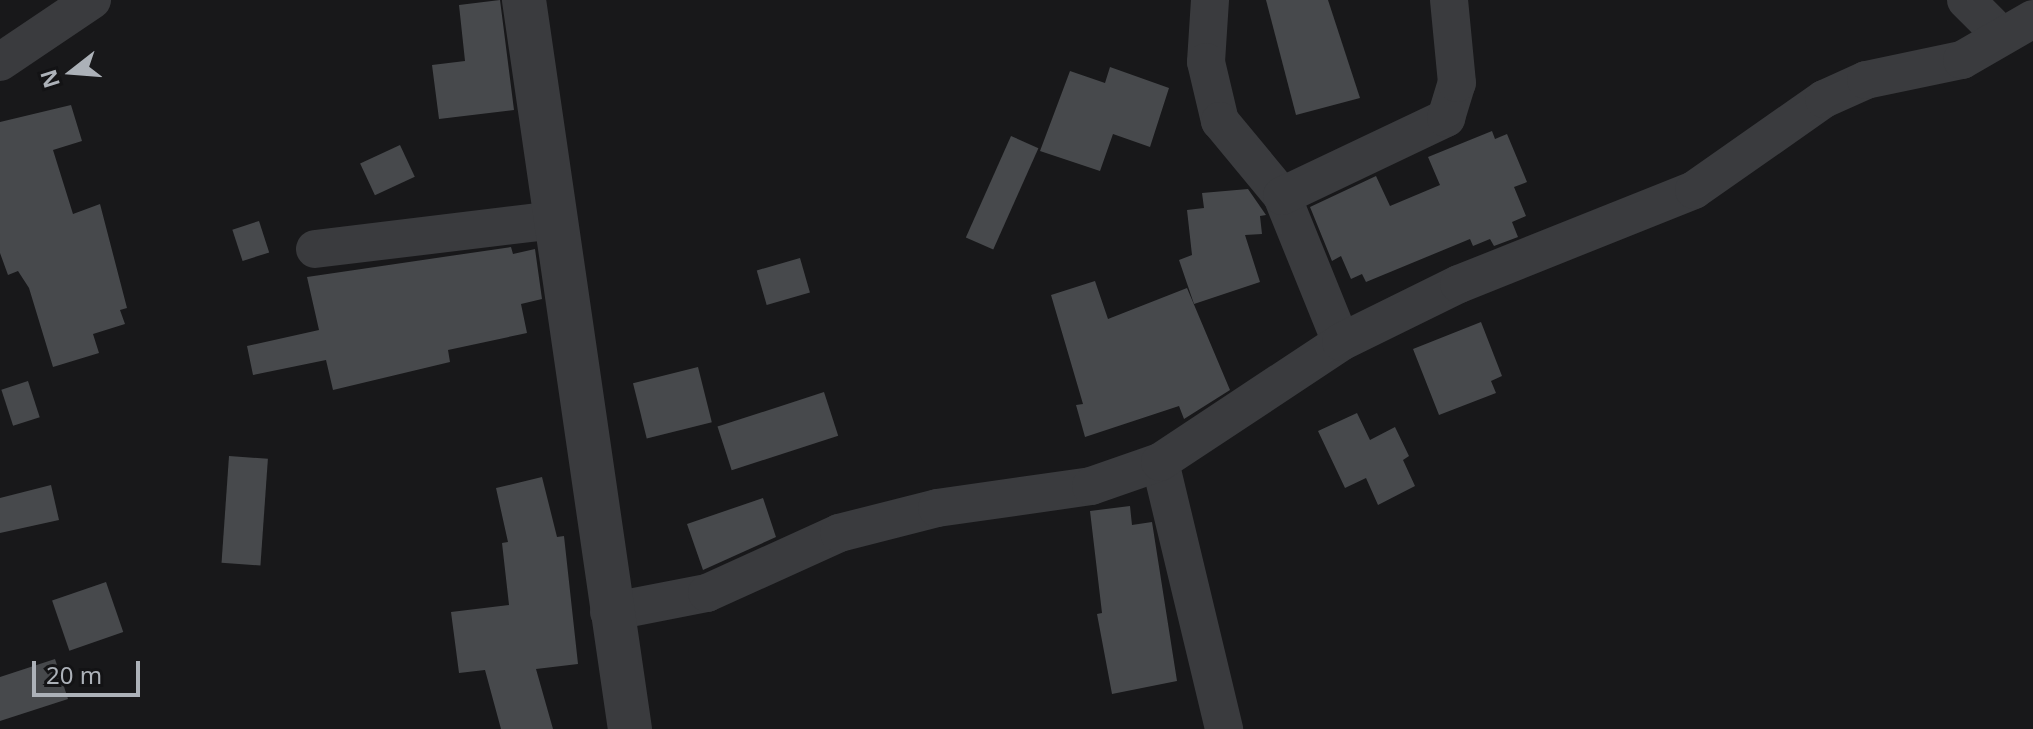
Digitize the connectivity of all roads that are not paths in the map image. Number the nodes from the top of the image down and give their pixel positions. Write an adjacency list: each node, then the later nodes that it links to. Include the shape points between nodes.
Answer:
1 (92, 0): 7 (street)
2 (524, 0): 9 (street)
3 (1210, 0): 8 (street, via 1210,95 1237,147)
4 (1449, 0): 8 (street, via 1457,83 1446,118)
5 (1966, 0): 6 (street)
6 (2017, 27): 11 (street, via 1962,60 1866,80 1824,99 1694,190 1459,284)
7 (0, 62)
8 (1282, 196): 11 (street)
9 (554, 220): 10 (street); 13 (street)
10 (315, 249)
11 (1341, 342): 12 (street)
12 (1160, 462): 13 (street, via 1091,486 952,505 839,533 707,593); 15 (street)
13 (609, 612): 14 (street)
14 (630, 729)
15 (1224, 729)

